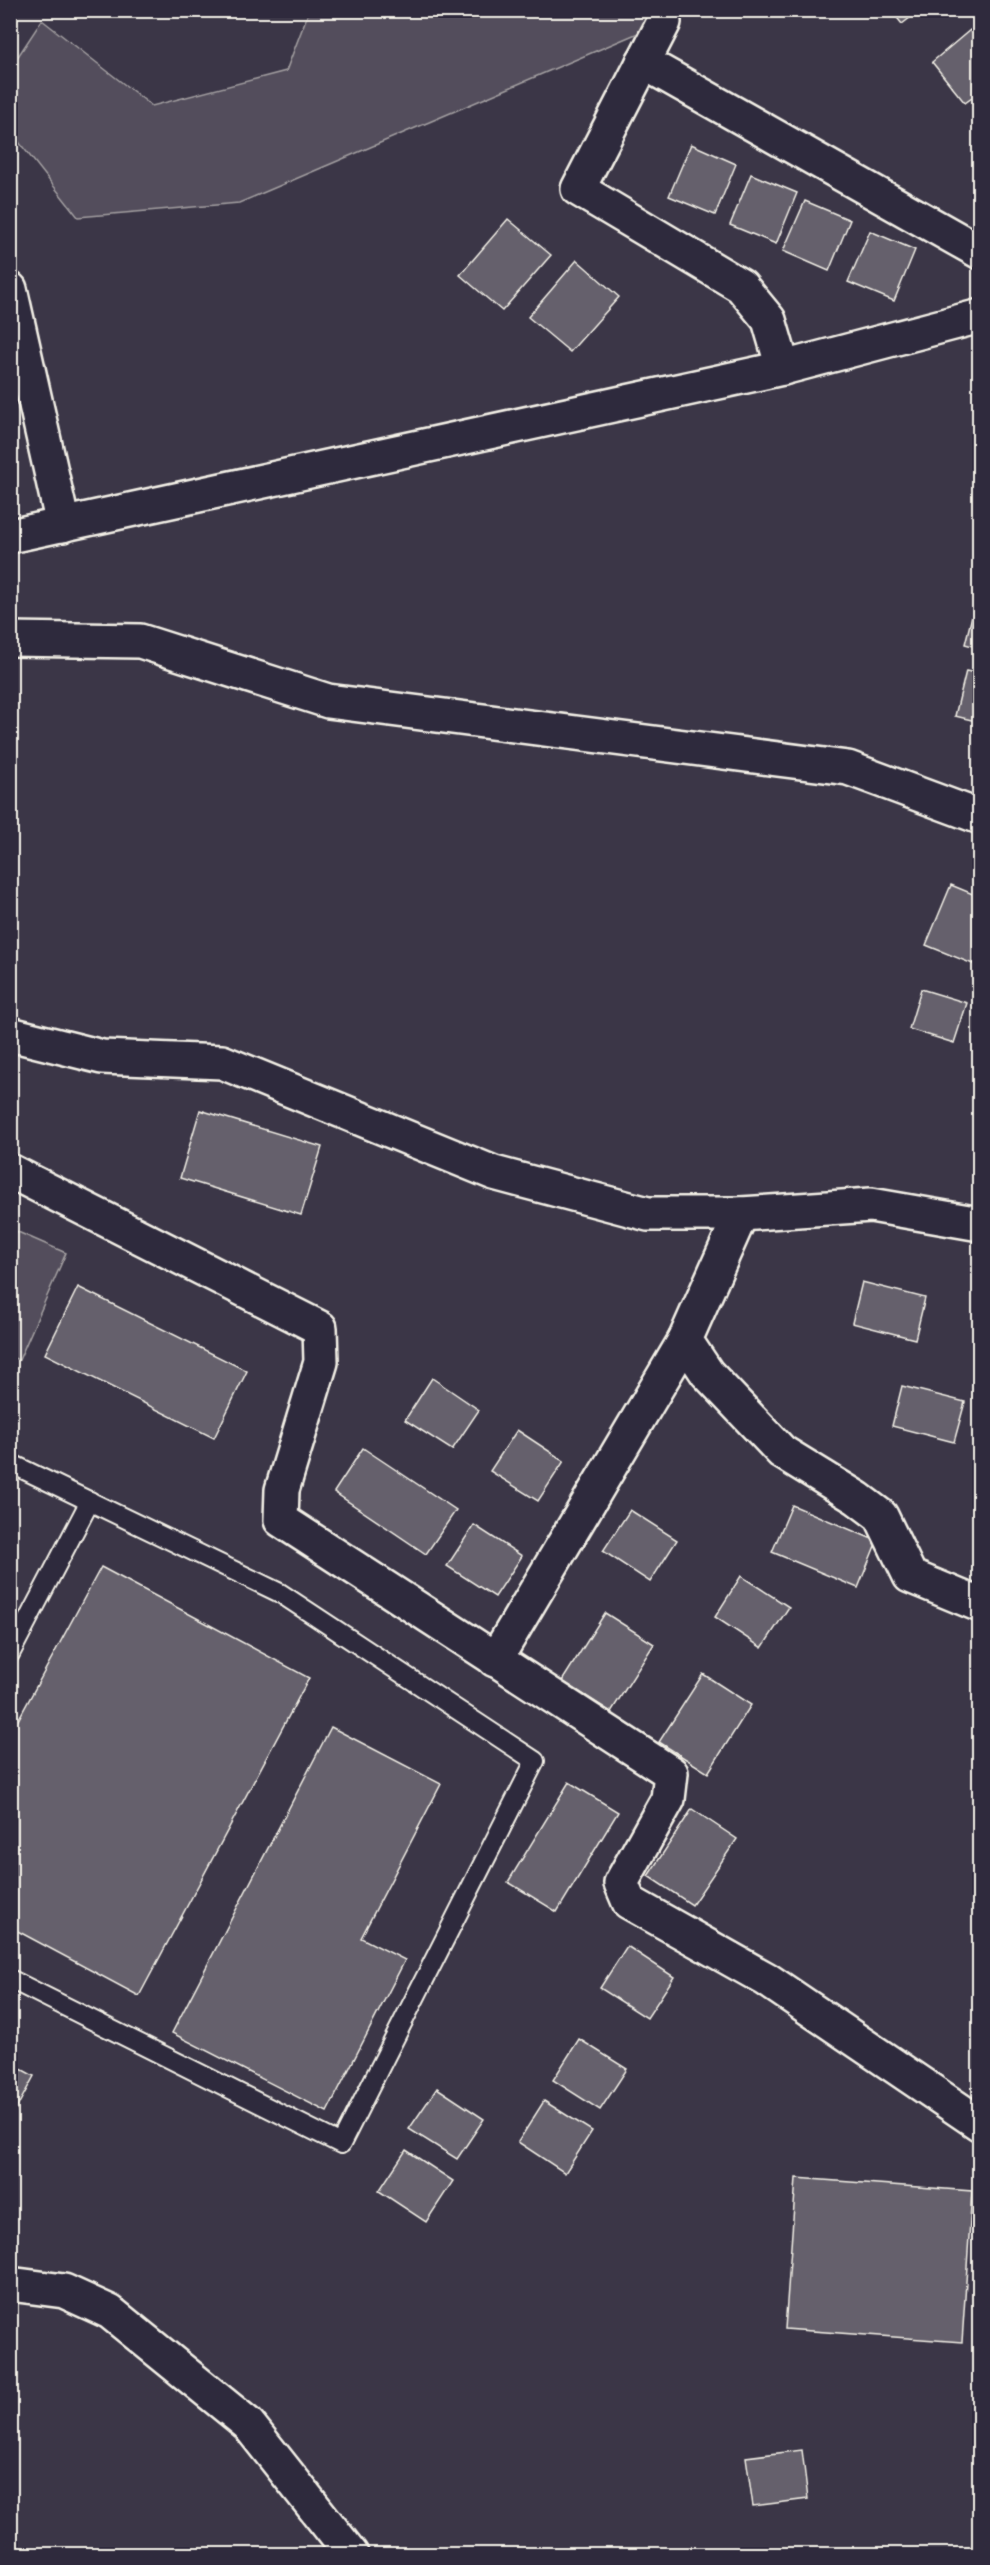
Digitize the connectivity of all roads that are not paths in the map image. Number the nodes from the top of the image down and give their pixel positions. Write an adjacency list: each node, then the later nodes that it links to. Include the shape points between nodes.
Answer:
1 (662, 14): 2 (street)
2 (643, 62): 3 (street); 6 (street, via 578,189 741,286 769,320)
3 (980, 252)
4 (10, 289): 7 (street)
5 (980, 316): 6 (street)
6 (783, 368): 7 (street)
7 (63, 525): 8 (street)
8 (10, 536)
9 (10, 639): 10 (street, via 140,641 328,701 848,768)
10 (980, 817)
11 (10, 1034): 13 (street, via 102,1057 222,1062 494,1173 648,1214)
12 (10, 1170): 20 (street, via 320,1328 321,1362 282,1490 281,1520)
13 (741, 1214): 14 (street, via 871,1204); 15 (street)
14 (980, 1224)
15 (685, 1340): 18 (street, via 707,1373 782,1452 881,1516 910,1576); 20 (street)
16 (10, 1463): 17 (lane)
17 (90, 1501): 19 (lane); 21 (lane, via 280,1593 535,1761 341,2144)
18 (980, 1605)
19 (10, 1654)
20 (495, 1660): 22 (street, via 671,1773 668,1799 621,1883 629,1902 766,1979)
21 (10, 1979)
22 (980, 2124)
23 (10, 2284): 24 (street, via 64,2292 110,2312 248,2424)
24 (351, 2554)

